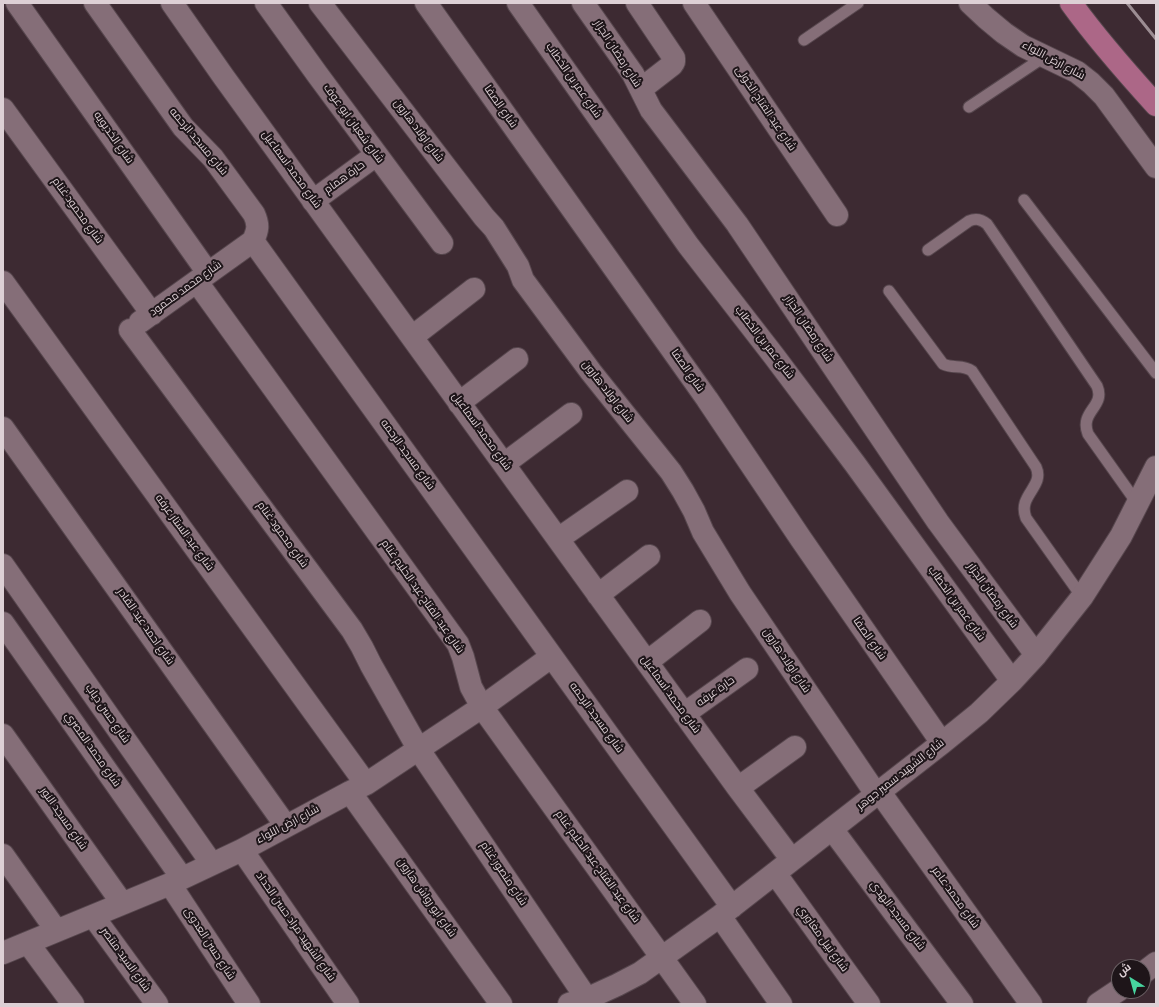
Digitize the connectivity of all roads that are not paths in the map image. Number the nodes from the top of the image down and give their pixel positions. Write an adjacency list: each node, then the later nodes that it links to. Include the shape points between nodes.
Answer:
1 (17, 3): 28 (street, شارع الخديويه)
2 (95, 3): 25 (street, شارع مسجد الرحمه, via 183,127 213,158 254,214 258,223)
3 (172, 3): 23 (street, شارع محمد اسماعيل)
4 (266, 3): 20 (street, شارع شعبان ابو عوف)
5 (320, 3): 64 (street, شارع اولاد هارون, via 494,228 518,266 523,280 670,472 740,594)
6 (426, 3): 59 (street, شارع الصفا, via 707,399)
7 (518, 3): 55 (street, شارع عمر بن الخطاب, via 688,245 855,464)
8 (583, 3): 16 (street, شارع رمضان الجزار)
9 (637, 3): 16 (street, via 674,58 672,65)
10 (694, 3): 24 (street, شارع عبد الفتاح الخولى)
11 (858, 3): 14 (lane)
12 (970, 3): 15 (street, شارع ارض اللواء, via 1004,33)
13 (1071, 3): 17 (highway)
14 (804, 40)
15 (1044, 57): 18 (lane); 21 (street, شارع ارض اللواء, via 1061,63 1091,83 1104,96)
16 (641, 89): 51 (street, شارع رمضان الجزار, via 651,110 737,224 938,522)
17 (1156, 105)
18 (969, 107)
19 (3, 109): 32 (street, شارع محمود غنام)
20 (376, 155): 23 (street, حارة همام); 26 (street, شارع شعبان ابو عوف)
21 (1155, 165)
22 (1024, 200): 36 (lane)
23 (313, 201): 34 (street, شارع محمد اسماعيل)
24 (836, 215)
25 (253, 241): 28 (street, شارع محمد محمود); 52 (street, شارع مسجد الرحمه)
26 (442, 243)
27 (928, 250): 43 (lane, via 974,219 987,224 1096,386 1099,398 1085,427)
28 (202, 277): 32 (street, شارع محمد محمود); 56 (street, شارع عبد الفتاح عبد الحليم غنام, via 458,644 471,687)
29 (3, 282): 62 (street, شارع عبد الستار عرفه)
30 (474, 289): 34 (street)
31 (889, 291): 48 (lane, via 943,364 948,367 964,367 972,371 1036,467 1038,478 1024,504 1026,518)
32 (152, 314): 33 (street, شارع محمد محمود)
33 (125, 334): 61 (street, شارع محمود غنام, via 352,630)
34 (412, 336): 37 (street, شارع محمد اسماعيل)
35 (517, 359): 37 (street)
36 (1156, 373)
37 (459, 403): 40 (street, شارع محمد اسماعيل)
38 (571, 414): 40 (street)
39 (3, 428): 65 (street, شارع احمد عبد القادر)
40 (504, 464): 44 (street, شارع محمد اسماعيل)
41 (1156, 467): 43 (street, شارع الشهيد سمير جوهر)
42 (627, 491): 44 (street)
43 (1137, 503): 48 (street, شارع الشهيد سمير جوهر, via 1121,536)
44 (558, 539): 47 (street, شارع محمد اسماعيل)
45 (649, 556): 47 (street)
46 (3, 565): 70 (street, شارع حسن دياب)
47 (598, 595): 53 (street, شارع محمد اسماعيل)
48 (1082, 597): 51 (street, شارع الشهيد سمير جوهر)
49 (700, 621): 53 (street)
50 (3, 623): 72 (street, شارع محمد المصري)
51 (1036, 655): 55 (street, شارع الشهيد سمير جوهر)
52 (551, 656): 56 (street, شارع ارض اللواء); 74 (street, شارع مسجد الرحمه)
53 (647, 662): 57 (street, شارع محمد اسماعيل)
54 (747, 670): 57 (street, حارة عرفه)
55 (1012, 682): 59 (street, شارع الشهيد سمير جوهر)
56 (482, 707): 61 (street, شارع ارض اللواء); 78 (street, شارع عبد الفتاح عبد الحليم غنام)
57 (684, 714): 63 (street, شارع محمد اسماعيل)
58 (3, 735): 73 (street, شارع مسجد النور)
59 (942, 743): 64 (street, شارع الشهيد سمير جوهر)
60 (795, 747): 63 (street)
61 (419, 750): 62 (street, شارع ارض اللواء); 79 (street, شارع منصور غنام)
62 (358, 788): 65 (street, شارع ارض اللواء); 84 (street, شارع ابو رواش هارون)
63 (738, 788): 69 (street, شارع محمد اسماعيل)
64 (878, 793): 66 (street, شارع الشهيد سمير جوهر); 89 (street, شارع محمد عامر)
65 (286, 826): 67 (street, شارع ارض اللواء)
66 (832, 828): 69 (street, شارع الشهيد سمير جوهر); 88 (street, شارع مسجد الهدي)
67 (242, 850): 70 (street, شارع ارض اللواء); 83 (street, شارع الشهيد مراد حسن الحداد)
68 (3, 855): 76 (street)
69 (792, 860): 71 (street, شارع الشهيد سمير جوهر)
70 (212, 864): 72 (street, شارع ارض اللواء)
71 (776, 873): 74 (street, شارع الشهيد سمير جوهر); 87 (street, شارع نبيل مغاوري)
72 (176, 881): 73 (street, شارع ارض اللواء); 82 (street, شارع حسن العدوى)
73 (122, 903): 75 (street, شارع ارض اللواء)
74 (726, 912): 78 (street, شارع الشهيد سمير جوهر); 86 (street, شارع مسجد الرحمه)
75 (93, 916): 76 (street, شارع ارض اللواء); 81 (street, شارع السيد منتصر)
76 (56, 930): 77 (street, شارع ارض اللواء)
77 (11, 947): 80 (street)
78 (662, 957): 79 (street, شارع الشهيد سمير جوهر); 85 (street, شارع عبد الفتاح عبد الحليم غنام)
79 (587, 1001)
80 (73, 1004)
81 (157, 1004)
82 (249, 1004)
83 (348, 1004)
84 (501, 1004)
85 (695, 1004)
86 (781, 1004)
87 (870, 1004)
88 (962, 1004)
89 (1031, 1004)

